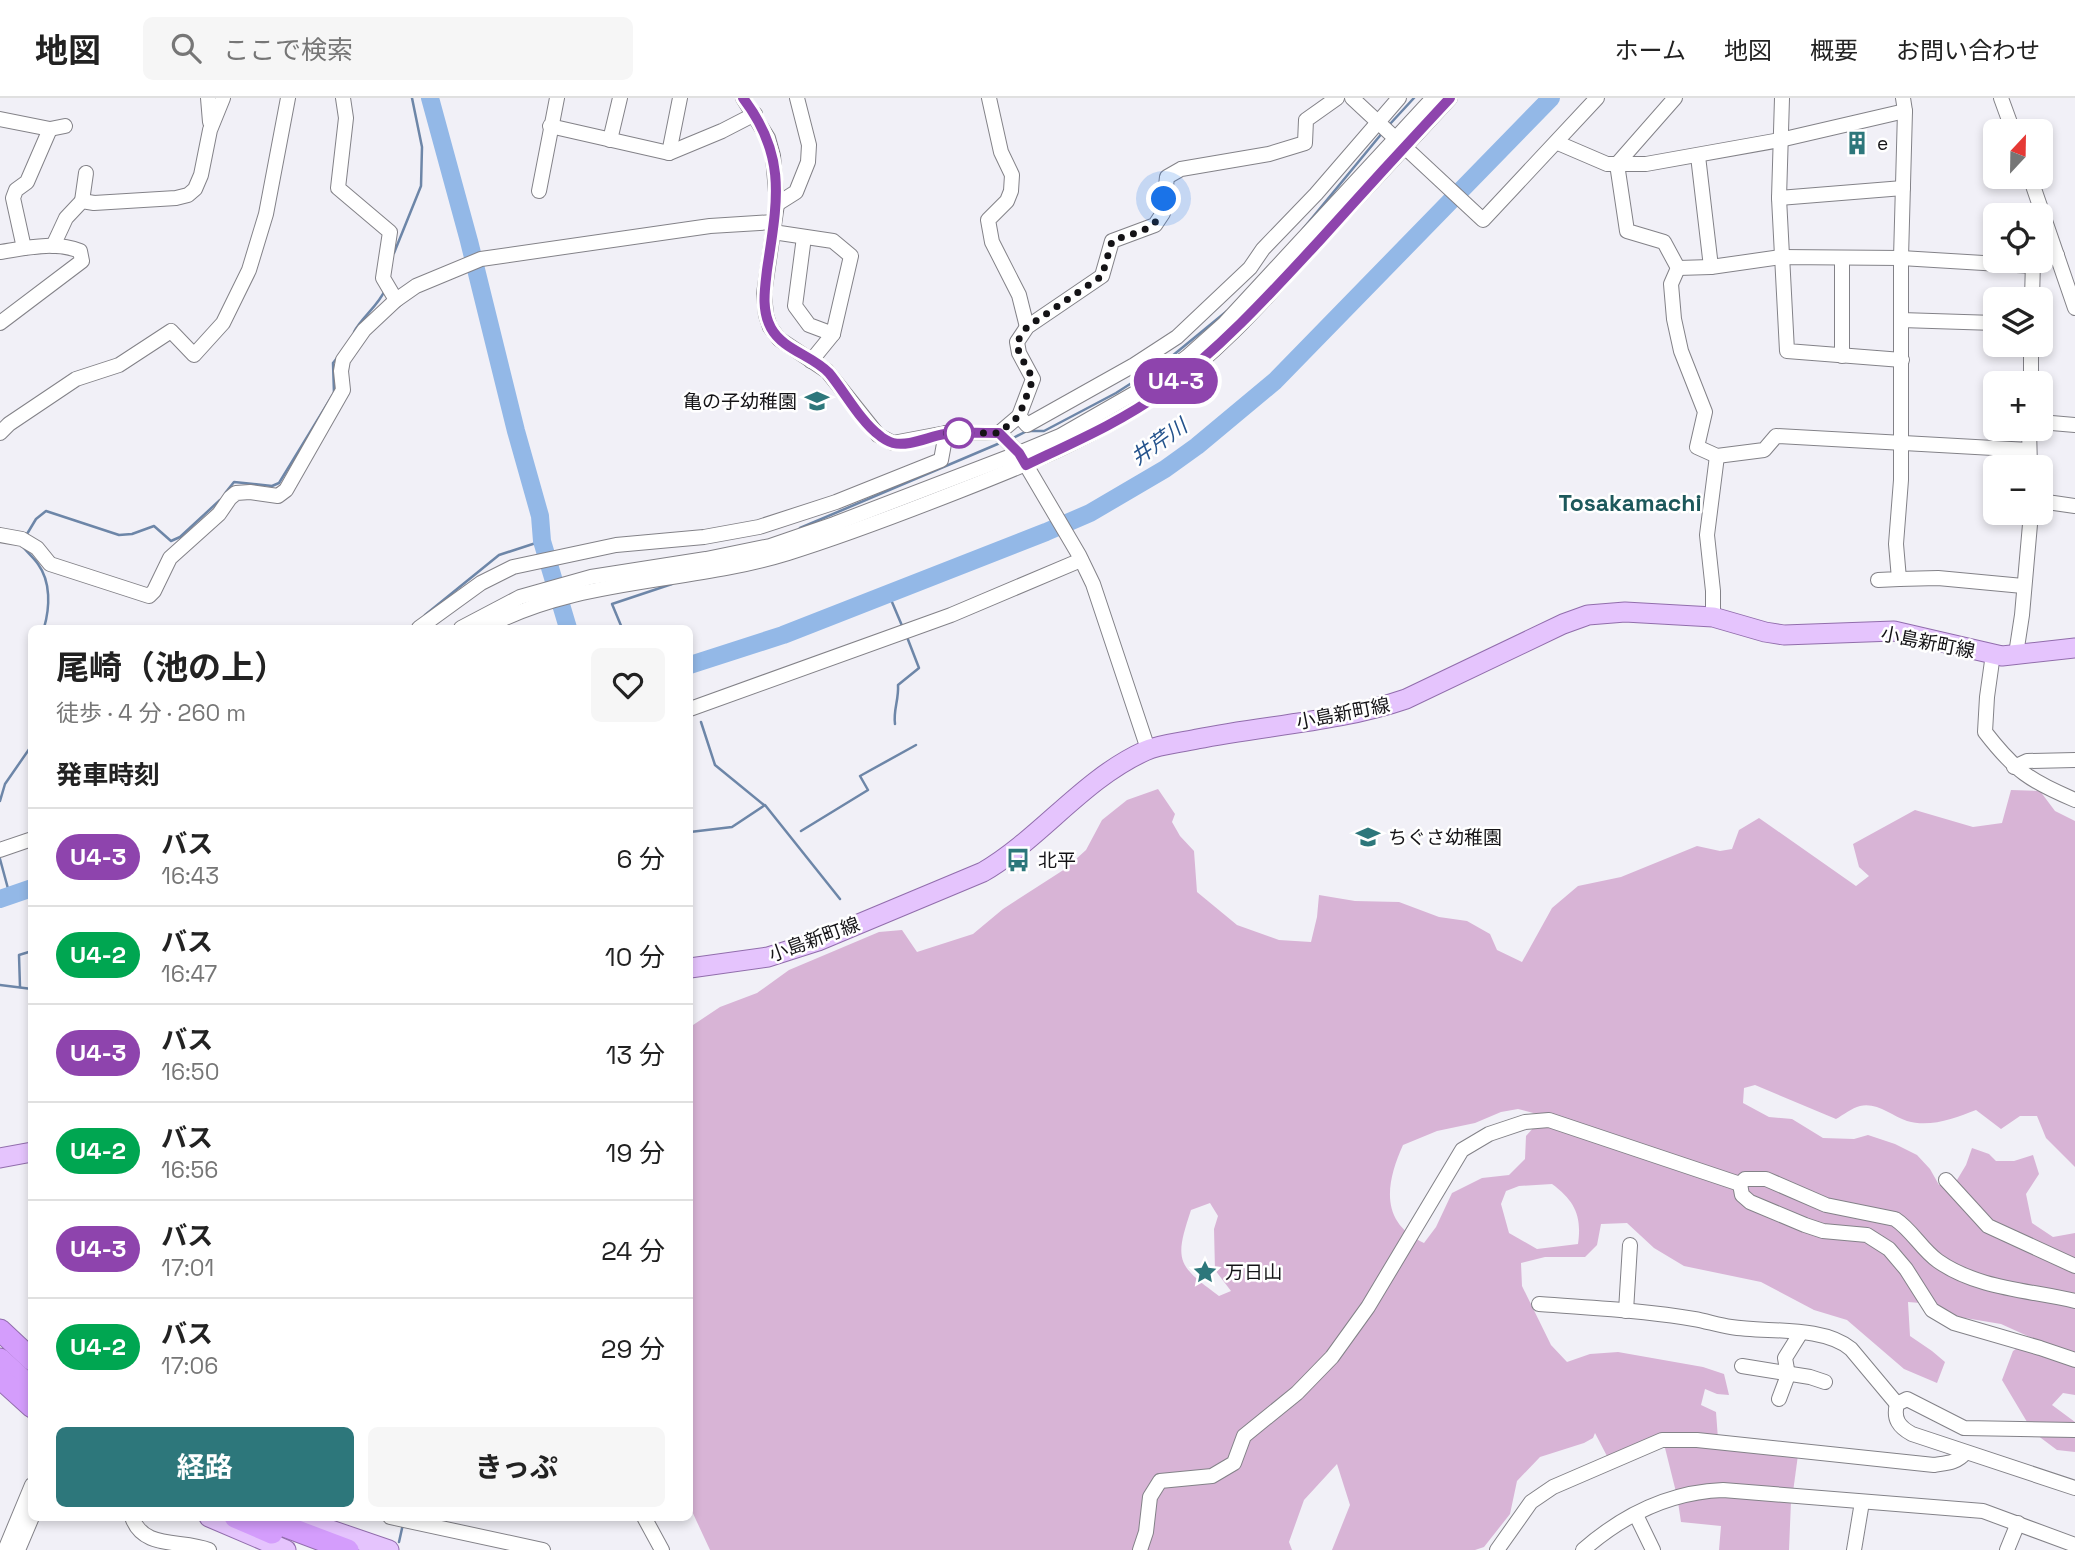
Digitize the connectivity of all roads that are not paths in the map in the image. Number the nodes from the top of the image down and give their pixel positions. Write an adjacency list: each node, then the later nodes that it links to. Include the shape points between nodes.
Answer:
1 (208, 98): 26 (street)
2 (223, 98): 26 (street)
3 (288, 98): 71 (street, via 266,214 249,270 214,334 194,355 171,331 119,365 76,379)
4 (343, 98): 56 (street, via 346,118 338,188 390,232 383,278)
5 (557, 98): 25 (street)
6 (620, 98): 28 (street)
7 (680, 98): 31 (street)
8 (743, 98): 21 (street)
9 (797, 98): 39 (street, via 809,145 808,162 796,192)
10 (989, 98): 61 (street, via 1001,152 1012,175 1007,201 988,220 992,242 1020,295)
11 (1337, 98): 61 (street, via 1306,120 1305,144 1181,169 1167,177 1163,213 1156,225 1112,241 1102,276)
12 (1352, 98): 24 (street)
13 (1399, 98): 24 (street)
14 (1433, 98): 27 (street)
15 (1450, 98): 27 (street)
16 (1597, 98): 30 (street)
17 (1675, 98): 33 (street)
18 (1782, 98): 29 (street)
19 (2001, 98): 23 (street)
20 (1904, 105): 29 (street); 35 (street)
21 (755, 114): 31 (street); 39 (street, via 774,156)
22 (0, 119): 44 (street, via 58,128 13,198)
23 (2009, 119)
24 (1378, 121): 27 (street); 53 (street)
25 (550, 126): 28 (street); 36 (street)
26 (210, 130): 38 (street, via 201,175 188,195)
27 (1396, 139): 30 (street, via 1483,220); 55 (street); 79 (street, via 1261,304 1196,365 1161,393 1085,437)
28 (610, 140): 31 (street)
29 (1780, 140): 32 (street); 37 (street)
30 (1558, 143): 33 (street)
31 (668, 153)
32 (1698, 156): 33 (street); 52 (street)
33 (1617, 164): 54 (street, via 1627,231 1664,242)
34 (86, 173): 38 (street)
35 (1903, 188): 37 (street); 50 (street)
36 (539, 191)
37 (1779, 198): 47 (street)
38 (82, 201): 42 (street, via 66,218)
39 (777, 204): 40 (street)
40 (774, 227): 41 (street); 56 (street, via 710,226 481,259 416,286); 65 (street, via 764,294 766,315 779,339)
41 (804, 237): 62 (street, via 795,306 809,325); 62 (street, via 833,242 851,256)
42 (53, 246): 44 (street); 59 (street, via 80,251 82,261)
43 (2053, 247): 46 (street)
44 (24, 248): 45 (street)
45 (0, 252)
46 (2057, 256): 48 (street); 57 (street)
47 (1781, 257): 49 (street); 52 (street); 63 (street, via 1787,351)
48 (2053, 257)
49 (1842, 258): 50 (street); 63 (street)
50 (1901, 258): 51 (street); 58 (street)
51 (1983, 262)
52 (1711, 267): 54 (street)
53 (1250, 268): 55 (street); 66 (street, via 1177,337)
54 (1678, 268): 78 (street, via 1671,284 1674,319 1681,351 1706,412 1697,447)
55 (1267, 279): 67 (street, via 1224,324)
56 (396, 300): 83 (street, via 364,330 343,360 343,390 286,490 278,496 236,493 170,558 149,596 50,564 22,539)
57 (2075, 308)
58 (1901, 320): 60 (street); 64 (street)
59 (0, 323)
60 (1983, 323)
61 (1027, 327): 68 (street, via 1017,342 1033,379)
62 (833, 334): 65 (street)
63 (1842, 356): 64 (street)
64 (1902, 360): 75 (street)
65 (811, 361): 72 (street, via 827,371 878,435 893,443)
66 (1134, 365): 67 (street); 68 (street, via 1027,425)
67 (1149, 385): 79 (street)
68 (1019, 416): 73 (street)
69 (2053, 423): 70 (street)
70 (2075, 425)
71 (0, 433)
72 (946, 433): 73 (street); 90 (street, via 941,460 810,511 727,534 616,545 513,567 481,583)
73 (999, 433): 79 (street)
74 (2029, 441): 76 (street)
75 (1902, 443): 76 (street); 78 (street, via 1776,436 1763,450); 85 (street, via 1896,544)
76 (2029, 450): 77 (street)
77 (2029, 455)
78 (1717, 456): 89 (street, via 1707,535)
79 (1022, 459): 84 (street); 88 (street, via 770,546)
80 (2053, 503): 81 (street)
81 (2075, 506)
82 (2030, 525): 87 (street)
83 (0, 535)
84 (1080, 557): 96 (street, via 951,615); 97 (street)
85 (1899, 579): 86 (street); 87 (street)
86 (1878, 580)
87 (2023, 586): 95 (street)
88 (544, 596): 91 (street, via 496,608); 92 (street)
89 (1713, 617): 94 (main road, 小島新町線, via 1784,635 1894,631); 97 (main road, 小島新町線, via 1625,612 1588,615 1380,708)
90 (423, 625)
91 (466, 625)
92 (491, 625)
93 (2075, 648): 95 (main road, 小島新町線)
94 (1993, 654): 95 (main road, 小島新町線); 99 (street, via 1985,732)
95 (2016, 654)
96 (693, 708)
97 (1148, 749): 103 (main road, 小島新町線, via 1107,772 1007,858 983,872 818,941 768,957)
98 (2075, 760): 99 (street, via 2027,761)
99 (2014, 766): 100 (street, via 2036,784)
100 (2075, 800)
101 (28, 840): 102 (street)
102 (0, 850)
103 (693, 968)
104 (28, 1153): 105 (main road)
105 (0, 1158)
106 (1946, 1180): 109 (street, via 1988,1226)
107 (1740, 1184): 110 (street, via 1745,1179 1766,1179 1826,1205 1895,1219 1935,1259 1961,1276); 118 (street, via 1742,1195 1750,1202 1805,1226 1867,1236 1889,1249 1932,1310 1954,1323); 153 (street, via 1549,1120 1525,1122 1489,1134 1462,1150 1368,1307 1332,1356 1297,1393 1244,1436 1234,1463 1212,1476 1160,1481 1150,1497)
108 (1630, 1245): 112 (street)
109 (2075, 1266)
110 (2075, 1300)
111 (1539, 1304): 112 (street)
112 (1626, 1311): 114 (street)
113 (0, 1330): 116 (highway)
114 (1800, 1334): 121 (street, via 1784,1358); 127 (street, via 1822,1335 1843,1343)
115 (0, 1345): 120 (highway)
116 (28, 1356)
117 (0, 1359): 124 (highway)
118 (2075, 1360)
119 (1742, 1366): 121 (street)
120 (28, 1370)
121 (1788, 1375): 123 (street); 125 (street)
122 (0, 1378): 126 (highway)
123 (1825, 1382)
124 (28, 1384)
125 (1779, 1399)
126 (28, 1403)
127 (1897, 1404): 128 (street, via 1907,1399 1964,1428); 129 (street, via 1896,1421 1903,1430)
128 (2075, 1430)
129 (1965, 1453): 130 (street); 154 (street, via 1960,1459 1934,1465 1662,1440 1553,1487 1531,1502)
130 (2075, 1488)
131 (28, 1495): 144 (street)
132 (1862, 1502): 133 (street, via 1699,1491 1672,1497); 142 (street, via 1983,1511); 157 (street)
133 (1636, 1515): 155 (street, via 1605,1531); 156 (street)
134 (30, 1521): 145 (street)
135 (133, 1521): 146 (street, via 147,1539)
136 (218, 1521): 147 (main road)
137 (245, 1521): 148 (highway)
138 (271, 1521): 149 (highway)
139 (305, 1521): 150 (main road)
140 (409, 1521): 151 (street)
141 (646, 1521): 152 (street)
142 (2018, 1523): 143 (street); 158 (street)
143 (2075, 1545)
144 (5, 1550)
145 (18, 1550)
146 (208, 1550)
147 (286, 1550)
148 (317, 1550)
149 (348, 1550)
150 (389, 1550)
151 (544, 1550)
152 (662, 1550)
153 (1140, 1550)
154 (1497, 1550)
155 (1583, 1550)
156 (1653, 1550)
157 (1854, 1550)
158 (2007, 1550)

